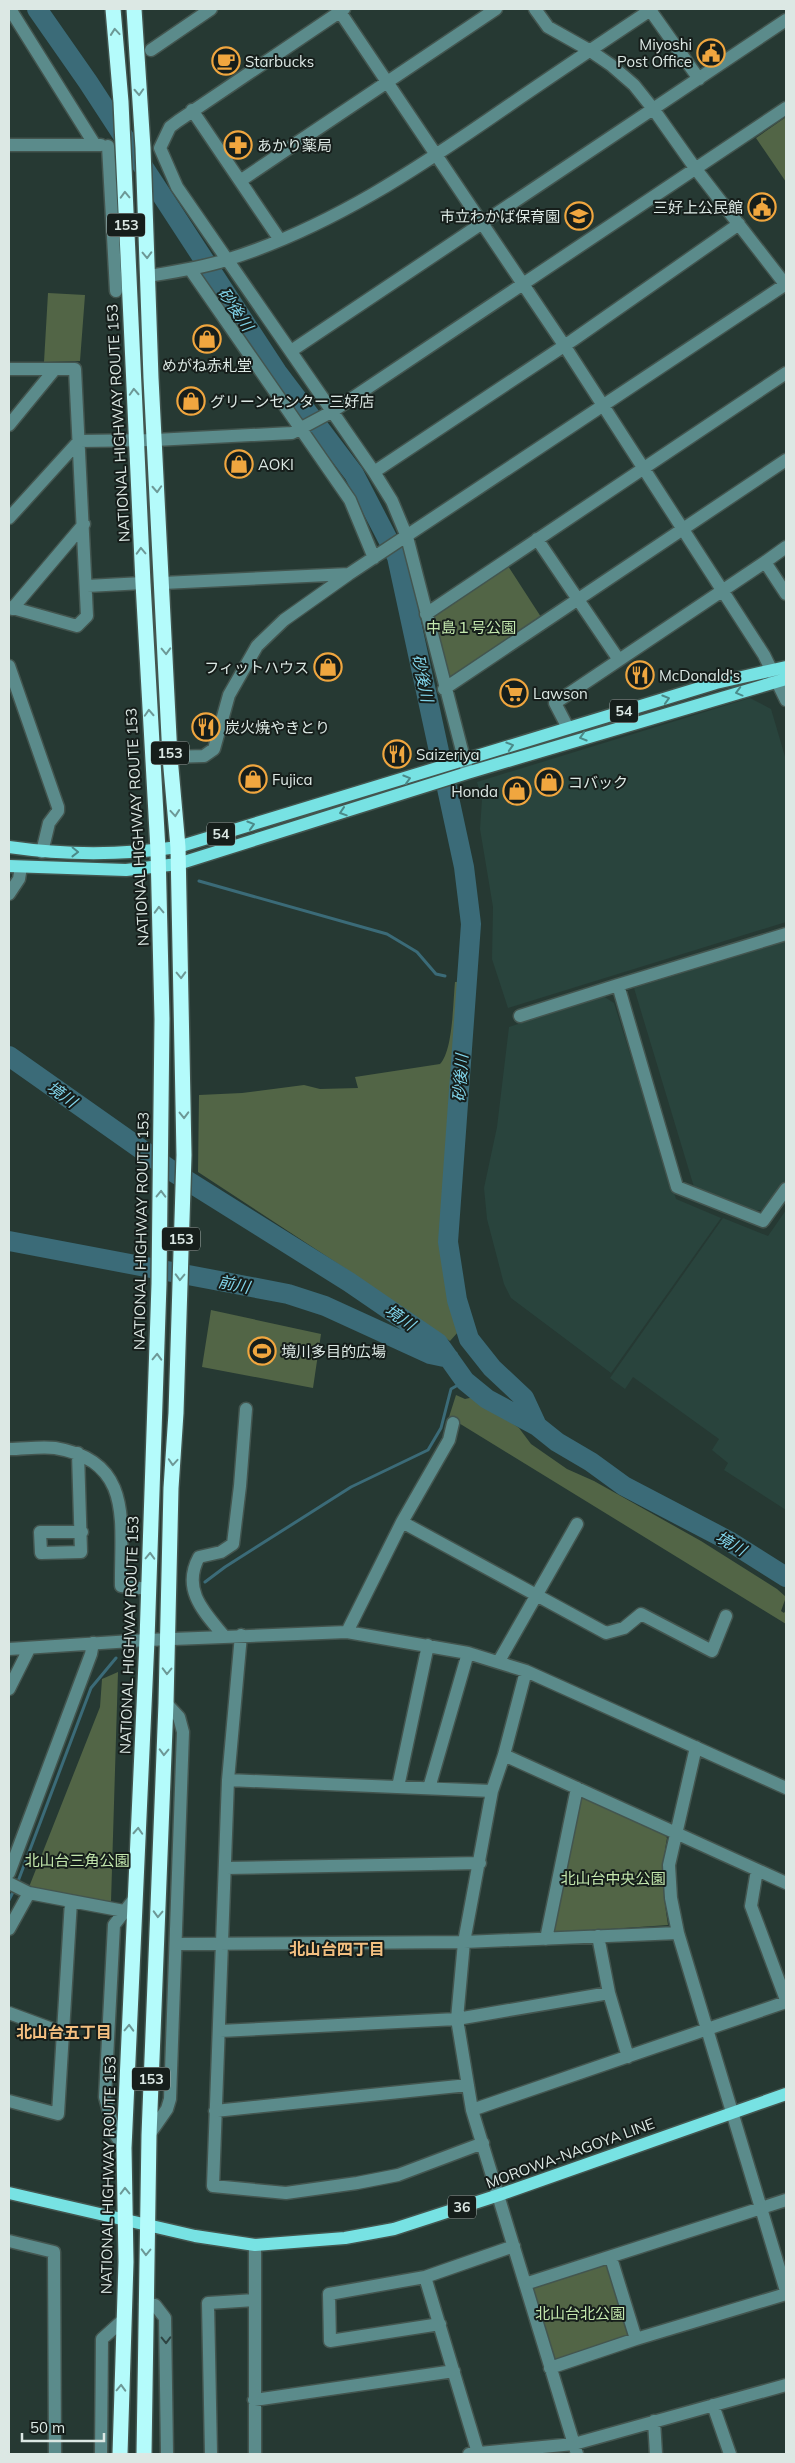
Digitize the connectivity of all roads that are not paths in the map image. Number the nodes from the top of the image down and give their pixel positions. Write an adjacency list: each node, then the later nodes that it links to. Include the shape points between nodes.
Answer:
1 (10, 9): 18 (street)
2 (113, 9): 19 (highway, NATIONAL HIGHWAY ROUTE 153 / 153, one-way to 2)
3 (134, 9): 20 (highway, 153, one-way to 20)
4 (211, 9): 10 (street)
5 (496, 9): 13 (street)
6 (536, 9): 11 (street, via 548,27)
7 (651, 9): 11 (street); 12 (street)
8 (341, 10): 13 (street); 15 (street)
9 (786, 20): 12 (street)
10 (151, 50)
11 (589, 50): 16 (street, via 634,85); 22 (street)
12 (699, 80): 16 (street)
13 (388, 83): 22 (street); 24 (street)
14 (786, 108): 23 (street)
15 (192, 110): 21 (street, via 170,127); 24 (street)
16 (654, 110): 23 (street); 25 (street)
17 (9, 145): 18 (street)
18 (95, 145): 19 (street)
19 (116, 146): 33 (street); 43 (highway, NATIONAL HIGHWAY ROUTE 153 / 153, one-way to 19)
20 (143, 148): 21 (street); 30 (highway, 153, one-way to 30)
21 (160, 148): 28 (street, via 177,187)
22 (438, 155): 25 (street); 27 (street, via 351,208)
23 (695, 168): 26 (street); 31 (street)
24 (240, 181): 27 (street)
25 (482, 224): 31 (street); 35 (street)
26 (740, 224): 32 (street); 34 (street)
27 (280, 240): 28 (street)
28 (227, 260): 29 (street); 35 (street)
29 (190, 269): 30 (street); 42 (street)
30 (148, 276): 44 (highway, 153)
31 (523, 284): 34 (street); 40 (street)
32 (786, 284): 39 (street)
33 (116, 291)
34 (564, 345): 39 (street); 48 (street)
35 (291, 351): 40 (street)
36 (9, 369): 37 (street)
37 (55, 369): 41 (street); 45 (street, via 75,369)
38 (786, 373): 47 (street)
39 (604, 406): 47 (street); 52 (street)
40 (333, 410): 42 (street); 48 (street)
41 (9, 425)
42 (300, 429): 44 (street, via 292,433); 55 (street, via 350,500)
43 (137, 440): 44 (street); 45 (street); 58 (highway, NATIONAL HIGHWAY ROUTE 153 / 153, one-way to 43)
44 (155, 440): 59 (highway, 153, one-way to 59)
45 (79, 441): 49 (street); 50 (street)
46 (786, 460): 51 (street)
47 (643, 469): 51 (street); 53 (street)
48 (374, 472): 52 (street, via 392,501)
49 (9, 517)
50 (84, 524): 60 (street); 64 (street)
51 (682, 529): 61 (street); 63 (street)
52 (403, 539): 55 (street); 65 (street)
53 (537, 539): 63 (street); 65 (street)
54 (786, 547): 56 (street)
55 (376, 557): 57 (street)
56 (765, 562): 61 (street); 62 (street)
57 (349, 574): 59 (street); 73 (street, via 284,620 257,646 229,695 214,749 204,756)
58 (143, 583): 60 (street); 77 (highway, NATIONAL HIGHWAY ROUTE 153 / 153, one-way to 58)
59 (163, 583): 73 (highway, 153, one-way to 73)
60 (87, 586): 64 (street, via 88,616 78,626)
61 (722, 591): 66 (street); 69 (street)
62 (786, 594)
63 (578, 599): 66 (street); 70 (street)
64 (11, 608)
65 (426, 614): 70 (street)
66 (619, 660): 72 (street, via 555,703)
67 (9, 666): 78 (street, via 58,807 42,841)
68 (786, 667): 69 (main road, 54)
69 (779, 676): 71 (street); 72 (main road, 54, one-way to 69, via 716,683); 74 (main road, 54, one-way to 74)
70 (444, 689): 74 (street)
71 (786, 700)
72 (568, 728): 74 (main road, 54, one-way to 72)
73 (170, 757): 76 (highway, 153, one-way to 76)
74 (466, 767): 76 (main road, 54, one-way to 74, via 427,772); 79 (main road, 54, one-way to 79, via 423,786)
75 (9, 847): 78 (main road, 54)
76 (178, 847): 77 (main road, 54); 79 (highway, 153)
77 (158, 850): 78 (main road, 54, one-way to 77); 81 (highway, NATIONAL HIGHWAY ROUTE 153 / 153)
78 (42, 852)
79 (178, 864): 81 (main road, 54); 100 (highway, 153, one-way to 100, via 184,1155)
80 (15, 866): 81 (main road, 54); 82 (street, via 19,879)
81 (157, 868): 94 (highway, NATIONAL HIGHWAY ROUTE 153 / 153, one-way to 81, via 159,1284 162,1019)
82 (9, 894)
83 (786, 934): 84 (street)
84 (618, 985): 85 (street); 86 (street, via 677,1187 763,1221)
85 (520, 1016)
86 (786, 1189)
87 (246, 1409): 98 (street, via 233,1544 221,1552 199,1557 194,1572 194,1596 199,1607)
88 (453, 1423): 91 (street, via 449,1440)
89 (9, 1449): 90 (street, via 53,1448)
90 (78, 1453): 93 (street); 94 (street, via 104,1471 118,1495 120,1586)
91 (402, 1522): 95 (street); 97 (street)
92 (577, 1524): 95 (street)
93 (82, 1532)
94 (149, 1589): 101 (highway, NATIONAL HIGHWAY ROUTE 153 / 153)
95 (537, 1594): 96 (street, via 606,1633 624,1628 641,1614 712,1651); 107 (street)
96 (726, 1616)
97 (347, 1632): 99 (street); 103 (street)
98 (224, 1636): 99 (street); 100 (street)
99 (241, 1636): 113 (street)
100 (168, 1639): 101 (street); 110 (highway, 153, one-way to 110)
101 (147, 1640): 102 (street); 127 (highway, NATIONAL HIGHWAY ROUTE 153 / 153, one-way to 101)
102 (93, 1643): 105 (street); 123 (street, via 92,1654)
103 (428, 1645): 106 (street); 114 (street)
104 (9, 1649): 105 (street)
105 (29, 1649): 109 (street)
106 (468, 1653): 107 (street); 115 (street)
107 (499, 1661): 108 (street)
108 (526, 1671): 111 (street); 112 (street)
109 (9, 1689)
110 (166, 1703): 135 (street, via 179,1717 183,1732); 151 (highway, 153, one-way to 151)
111 (696, 1747): 117 (street); 119 (street)
112 (504, 1755): 116 (street); 118 (street)
113 (228, 1780): 114 (street); 121 (street)
114 (398, 1787): 115 (street)
115 (429, 1788): 118 (street)
116 (577, 1788): 119 (street); 133 (street)
117 (786, 1788)
118 (492, 1791): 120 (street)
119 (676, 1832): 122 (street); 131 (street, via 669,1866)
120 (480, 1863): 121 (street); 134 (street)
121 (226, 1868): 136 (street)
122 (757, 1870): 125 (street); 138 (street, via 751,1906)
123 (9, 1872)
124 (9, 1883): 126 (street)
125 (786, 1883)
126 (26, 1891): 128 (street); 130 (street)
127 (134, 1898): 129 (street); 153 (highway, NATIONAL HIGHWAY ROUTE 153 / 153, one-way to 127)
128 (71, 1901): 129 (street); 143 (street)
129 (124, 1911): 153 (street, via 114,1925 105,2097 115,2134)
130 (9, 1929)
131 (678, 1933): 132 (street); 141 (street)
132 (598, 1936): 133 (street); 137 (street)
133 (546, 1939): 134 (street)
134 (464, 1942): 136 (street); 140 (street)
135 (176, 1944): 136 (street); 151 (street, via 170,2099)
136 (222, 1945): 142 (street)
137 (609, 1993): 140 (street); 144 (street)
138 (786, 2001): 141 (street)
139 (9, 2013): 143 (street)
140 (457, 2019): 142 (street); 145 (street)
141 (707, 2029): 144 (street); 150 (street)
142 (220, 2031): 149 (street)
143 (63, 2033): 147 (street, via 58,2114)
144 (628, 2057): 148 (street)
145 (468, 2085): 148 (street); 149 (street)
146 (786, 2094): 150 (main road, MOROWA-NAGOYA LINE / 36)
147 (9, 2101)
148 (472, 2110): 152 (street)
149 (215, 2111): 152 (street, via 213,2186 286,2193 358,2182 398,2175)
150 (734, 2112): 155 (main road, MOROWA-NAGOYA LINE / 36); 157 (street)
151 (149, 2135): 159 (highway, 153)
152 (483, 2144): 155 (street)
153 (124, 2148): 158 (highway, NATIONAL HIGHWAY ROUTE 153 / 153, one-way to 153)
154 (9, 2193): 158 (main road, 36)
155 (500, 2195): 161 (main road, MOROWA-NAGOYA LINE / 36, via 394,2229 345,2238); 162 (street)
156 (786, 2200): 157 (street)
157 (761, 2208): 163 (street); 166 (street)
158 (125, 2220): 159 (main road, MOROWA-NAGOYA LINE / 36); 169 (highway, NATIONAL HIGHWAY ROUTE 153 / 153)
159 (146, 2226): 161 (main road, MOROWA-NAGOYA LINE / 36); 168 (highway, 153, one-way to 168)
160 (9, 2241): 180 (street, via 54,2252)
161 (255, 2245): 167 (street)
162 (514, 2246): 164 (street); 165 (street)
163 (611, 2258): 165 (street); 171 (street)
164 (425, 2277): 170 (street); 170 (street, via 329,2294 330,2341)
165 (525, 2284): 172 (street)
166 (786, 2292): 171 (street)
167 (255, 2300): 175 (street); 185 (street, via 208,2303)
168 (145, 2304): 183 (highway, 153); 184 (street, one-way to 184, via 155,2305 165,2318)
169 (123, 2320): 181 (street, via 102,2339); 182 (highway, NATIONAL HIGHWAY ROUTE 153 / 153, one-way to 169)
170 (440, 2324): 173 (street)
171 (636, 2339): 172 (street)
172 (550, 2368): 178 (street)
173 (454, 2371): 175 (street); 187 (street)
174 (786, 2385): 176 (street)
175 (254, 2400): 186 (street)
176 (713, 2405): 177 (street); 189 (street)
177 (654, 2421): 178 (street); 188 (street)
178 (575, 2449): 179 (street)
179 (505, 2453): 187 (street)
180 (55, 2454)
181 (100, 2454)
182 (120, 2454)
183 (144, 2454)
184 (167, 2454)
185 (211, 2454)
186 (256, 2454)
187 (473, 2454)
188 (656, 2454)
189 (730, 2454)

